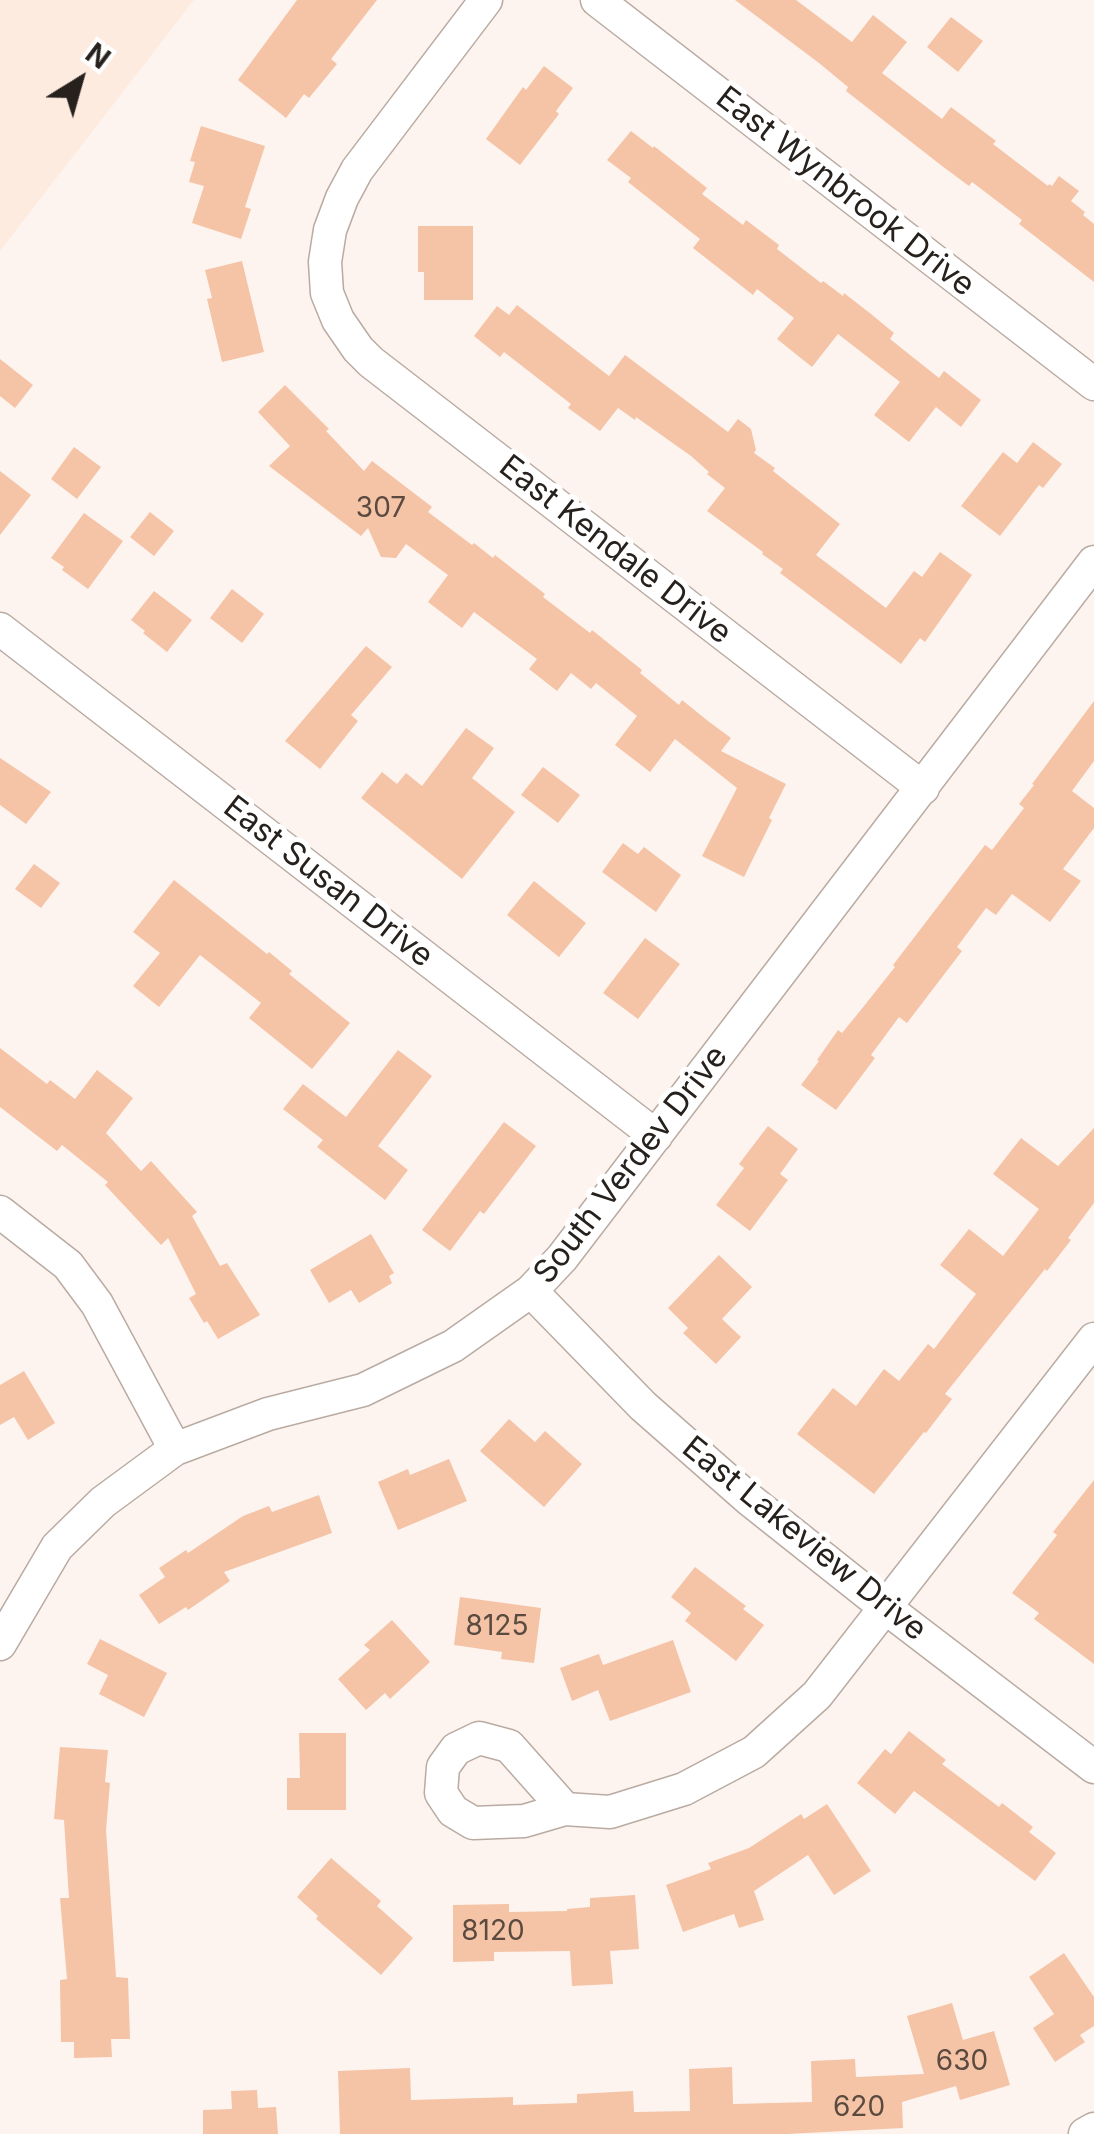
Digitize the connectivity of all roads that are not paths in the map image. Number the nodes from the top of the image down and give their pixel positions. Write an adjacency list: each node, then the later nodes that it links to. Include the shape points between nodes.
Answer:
1 (486, 0): 6 (street, East Kendale Drive, via 342,198 324,276 346,335 371,362)
2 (597, 0): 3 (street, East Wynbrook Drive)
3 (1094, 384)
4 (1094, 562): 6 (street, South Verdev Drive)
5 (0, 629): 7 (street, East Susan Drive)
6 (923, 788): 7 (street, South Verdev Drive)
7 (656, 1136): 9 (street, South Verdev Drive)
8 (0, 1212): 11 (street, via 68,1265 97,1304)
9 (531, 1291): 11 (street, South Verdev Drive, via 453,1346 363,1390 268,1414); 12 (street, East Lakeview Drive, via 644,1406)
10 (1094, 1339): 12 (street)
11 (175, 1449): 13 (street, South Verdev Drive, via 103,1502 57,1548)
12 (886, 1608): 14 (street, East Lakeview Drive); 15 (street, via 817,1695 754,1752 684,1789 610,1812)
13 (0, 1644)
14 (1094, 1768)
15 (565, 1808)
16 (1094, 2128): 17 (street)
17 (1085, 2134)

